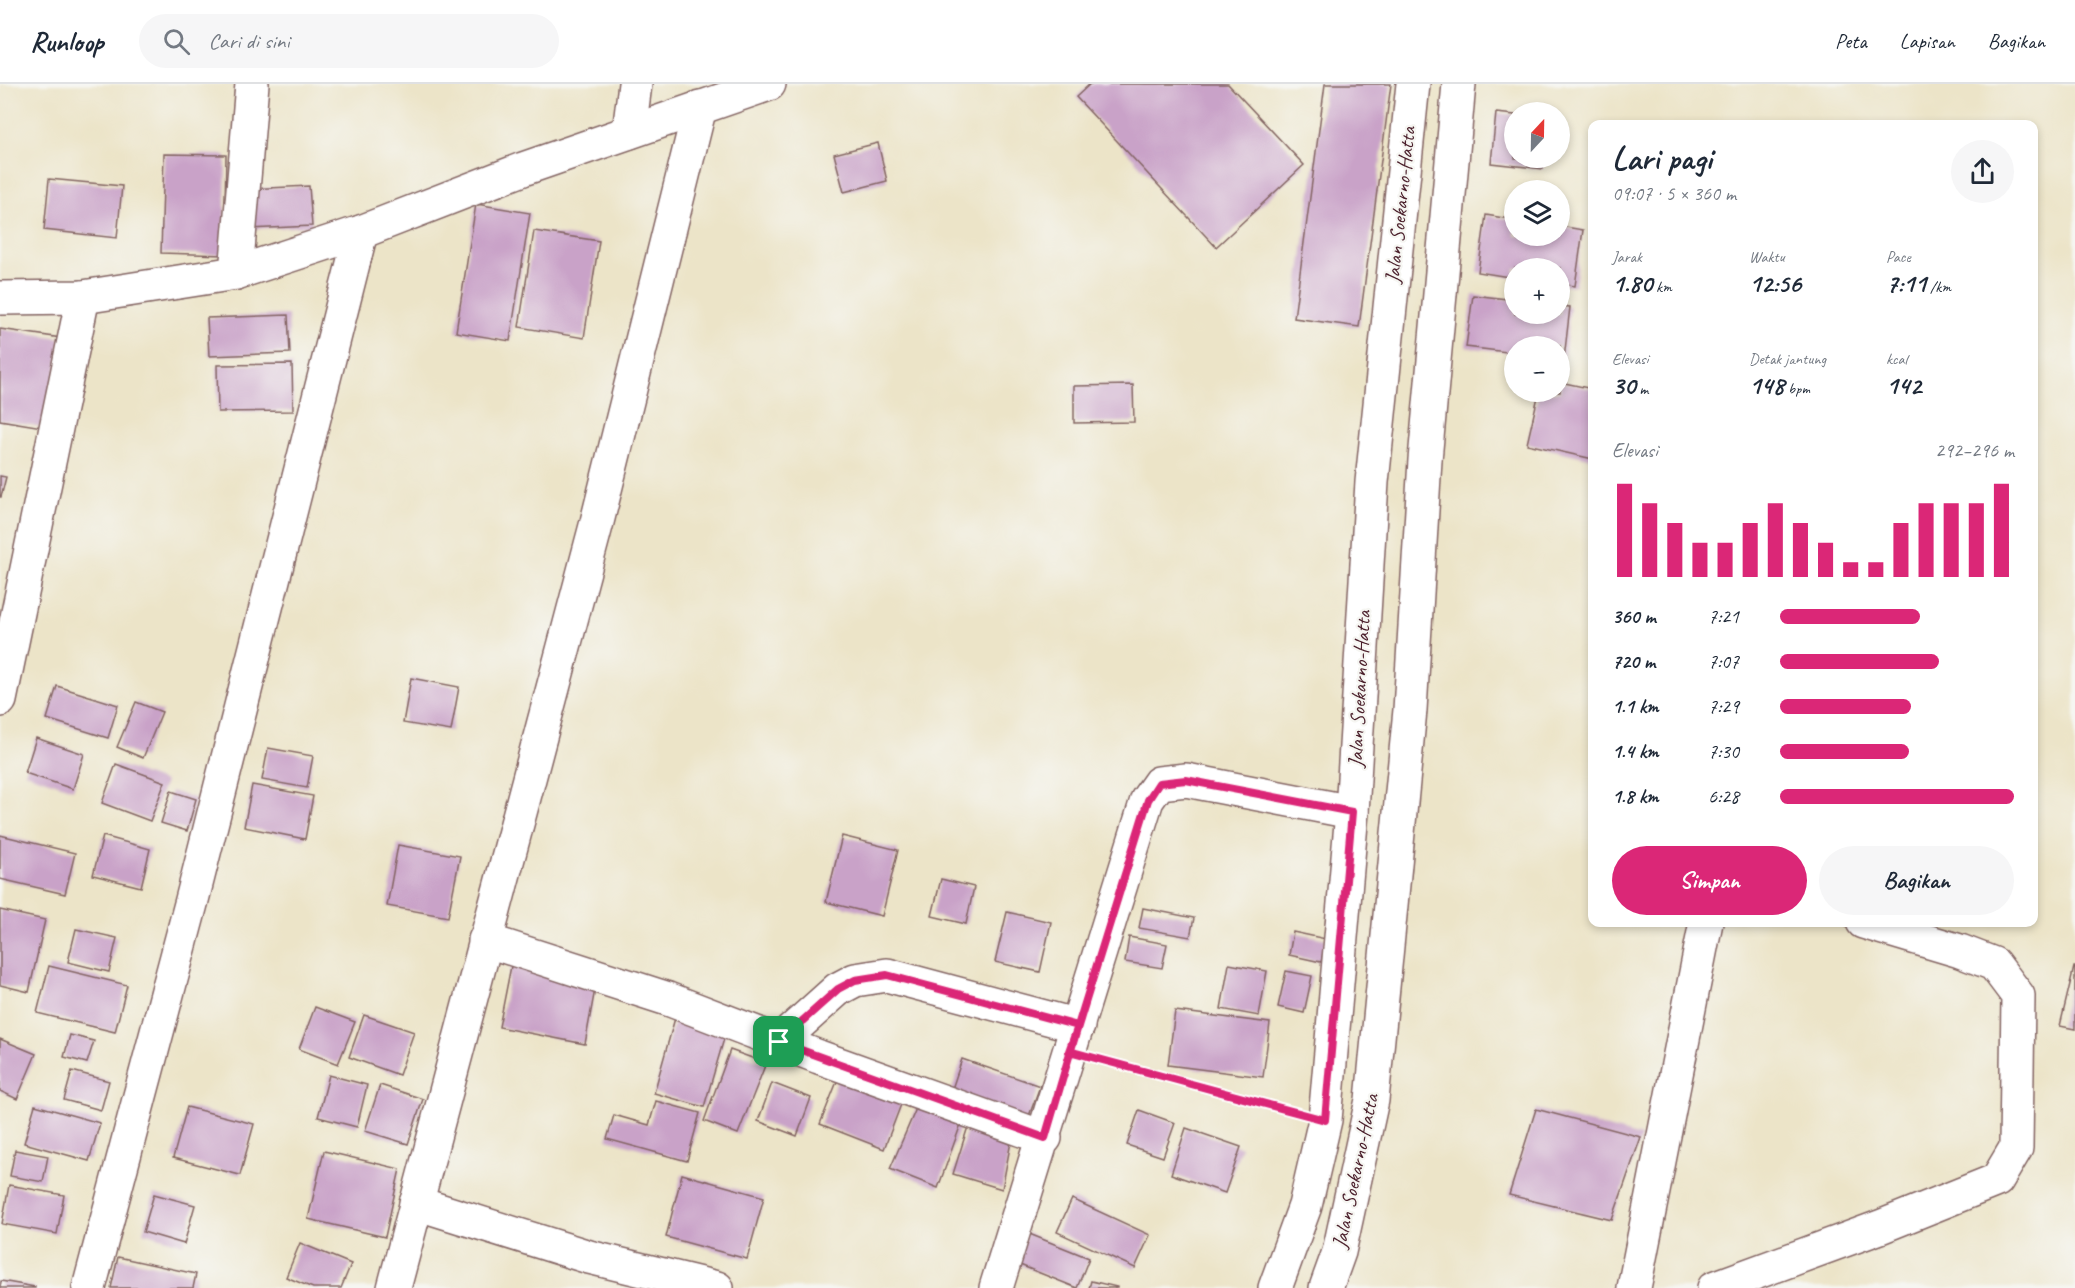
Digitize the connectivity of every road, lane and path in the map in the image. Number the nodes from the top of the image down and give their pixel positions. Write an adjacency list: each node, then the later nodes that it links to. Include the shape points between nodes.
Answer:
1 (252, 84): 9 (street)
2 (635, 84): 7 (street)
3 (769, 84): 6 (street)
4 (1413, 84): 12 (street, Jalan Soekarno-Hatta, via 1372,482)
5 (1459, 84): 13 (street, Jalan Soekarno-Hatta, via 1425,460)
6 (700, 107): 7 (street); 18 (street, via 597,522)
7 (629, 132): 8 (street)
8 (361, 232): 9 (street); 24 (street)
9 (236, 273): 10 (street)
10 (83, 297): 11 (street); 14 (street)
11 (0, 298)
12 (1360, 686): 13 (street); 15 (street, Jalan Soekarno-Hatta)
13 (1411, 690): 29 (street, Jalan Soekarno-Hatta, via 1372,1100 1339,1252)
14 (0, 700)
15 (1352, 812): 19 (street, via 1186,780 1159,783 1148,800); 21 (street, Jalan Soekarno-Hatta)
16 (1705, 927): 30 (street)
17 (1880, 927): 31 (street, via 1994,964 2018,996 2016,1148 1997,1180)
18 (485, 940): 20 (street, via 668,999); 23 (street)
19 (1074, 1038): 20 (street, via 887,975 855,980 838,989); 21 (path); 22 (street)
20 (779, 1042): 22 (street)
21 (1325, 1120): 28 (street, Jalan Soekarno-Hatta, via 1305,1206)
22 (1045, 1138): 27 (street)
23 (416, 1203): 25 (street); 26 (street, via 589,1257)
24 (89, 1288)
25 (394, 1288)
26 (717, 1288)
27 (996, 1288)
28 (1275, 1288)
29 (1326, 1288)
30 (1634, 1288)
31 (1714, 1288)

